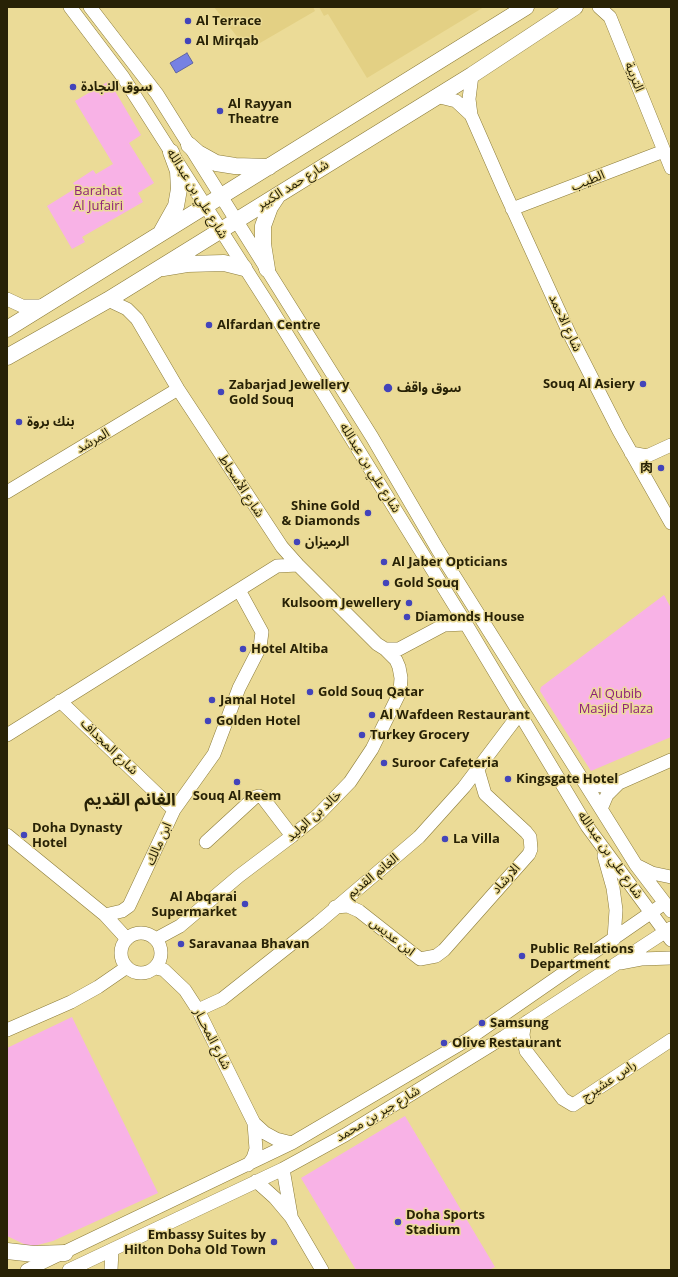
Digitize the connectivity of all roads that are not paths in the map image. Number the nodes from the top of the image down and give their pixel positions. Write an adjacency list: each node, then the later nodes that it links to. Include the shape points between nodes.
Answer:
1 (70, 7): 11 (street, شارع علي بن عبدالله, via 123,77)
2 (90, 7): 9 (street, شارع علي بن عبدالله, via 158,94)
3 (526, 7): 12 (main road)
4 (575, 7): 6 (main road, شارع حمد الكبير)
5 (599, 7): 10 (street, التربية, via 610,17)
6 (472, 75): 7 (main road, شارع حمد الكبير); 8 (street, شارع الاحمد, via 469,100)
7 (436, 96): 8 (street, شارع الاحمد, via 456,101); 14 (main road, شارع حمد الكبير)
8 (471, 115): 17 (street, شارع الاحمد)
9 (189, 145): 12 (main road, via 216,163); 15 (street, شارع علي بن عبدالله)
10 (664, 151): 13 (street, التربية); 17 (street, الطيب)
11 (171, 152): 16 (street, شارع علي بن عبدالله); 20 (main road, via 178,172 179,189 176,206)
12 (269, 167): 15 (main road)
13 (671, 168)
14 (281, 192): 18 (main road, شارع حمد الكبير); 23 (main road, via 270,207 263,226)
15 (221, 196): 16 (main road); 18 (street, شارع علي بن عبدالله)
16 (204, 206): 19 (street, شارع علي بن عبدالله); 20 (main road)
17 (512, 209): 31 (street, شارع الاحمد, via 570,335)
18 (236, 220): 19 (main road, شارع حمد الكبير); 23 (street, شارع علي بن عبدالله)
19 (219, 230): 21 (main road, شارع حمد الكبير); 22 (street, شارع علي بن عبدالله)
20 (160, 234): 26 (main road)
21 (158, 268): 22 (main road, via 218,263); 25 (main road, شارع حمد الكبير)
22 (244, 268): 40 (street, شارع علي بن عبدالله)
23 (267, 269): 48 (street, شارع علي بن عبدالله, via 372,437 438,550)
24 (7, 300): 26 (street, via 22,306)
25 (108, 300): 28 (main road, شارع حمد الكبير); 29 (street, شارع الأسحاط, via 128,309 134,315)
26 (42, 306): 27 (main road)
27 (7, 329)
28 (7, 357)
29 (178, 389): 34 (street, المرشد); 36 (street, شارع الأسحاط)
30 (671, 445): 32 (street)
31 (631, 453): 32 (street, via 641,456); 33 (street, شارع الاحمد)
32 (652, 455): 33 (street, via 645,463)
33 (642, 474): 35 (street, شارع الاحمد)
34 (7, 492)
35 (671, 523)
36 (282, 547): 37 (street, شارع الأسحاط); 38 (street, via 282,557)
37 (298, 565): 38 (street); 41 (street, شارع الأسحاط, via 377,644)
38 (277, 566): 39 (street)
39 (239, 590): 42 (street); 52 (street, ابن مالك, via 262,632 260,647 239,688 214,754)
40 (466, 624): 41 (street, via 444,625 399,649); 43 (street, شارع علي بن عبدالله)
41 (386, 649): 54 (street, خالد بن الوليد, via 396,660 401,678 400,692 395,705 372,749 350,782 318,815)
42 (60, 700): 44 (street); 52 (street, شارع المجداف)
43 (520, 713): 46 (street, الغانم القديم); 56 (street, شارع علي بن عبدالله)
44 (7, 735)
45 (671, 760): 47 (street)
46 (478, 770): 49 (street, الغانم القديم); 50 (street)
47 (619, 784): 48 (street); 51 (street, via 607,795)
48 (586, 785): 51 (street, شارع علي بن عبدالله)
49 (462, 790): 50 (street); 59 (street, الغانم القديم, via 419,837)
50 (485, 794): 69 (street, الارشاد, via 526,832 530,837 531,849 450,944 436,956)
51 (600, 809): 57 (street, شارع علي بن عبدالله)
52 (174, 810): 64 (street, ابن مالك, via 129,906 122,911)
53 (7, 835): 64 (street)
54 (292, 836): 55 (street, via 259,796); 67 (street, خالد بن الوليد, via 239,876 180,926)
55 (206, 842)
56 (600, 846): 63 (street, شارع علي بن عبدالله); 68 (street, via 613,888 616,910)
57 (636, 865): 58 (street, via 652,873); 60 (street, شارع علي بن عبدالله)
58 (671, 877)
59 (355, 891): 61 (street, الغانم القديم); 62 (street, ابن عديس, via 355,902)
60 (669, 904): 63 (street, شارع جبر بن محمد)
61 (335, 907): 62 (street, ابن عديس, via 348,906); 74 (street, الغانم القديم, via 222,999)
62 (359, 911): 69 (street, ابن عديس, via 417,957)
63 (652, 913): 65 (street, شارع علي بن عبدالله); 68 (street, شارع جبر بن محمد)
64 (105, 915): 66 (street)
65 (669, 933): 71 (street, شارع جبر بن محمد)
66 (127, 939): 67 (street, via 141,932); 72 (street, via 121,953 122,961)
67 (156, 939): 73 (street, via 162,953)
68 (614, 939): 79 (street, شارع جبر بن محمد, via 467,1040)
69 (427, 958)
70 (671, 958): 71 (street, via 641,959)
71 (614, 964): 75 (street, شارع جبر بن محمد)
72 (127, 967): 73 (street, via 133,972 141,973); 76 (street, via 71,1002)
73 (156, 968): 74 (street, شارع المحــار, via 164,970 185,990)
74 (198, 1010): 78 (street, شارع المحــار)
75 (528, 1021): 77 (street, راس عشيرج, via 523,1035 526,1051 564,1099 573,1104); 81 (street, شارع جبر بن محمد, via 345,1135)
76 (7, 1030)
77 (671, 1040)
78 (254, 1123): 79 (street, شارع المحــار, via 276,1139); 80 (street, شارع المحــار, via 256,1149)
79 (292, 1143): 80 (street, شارع جبر بن محمد)
80 (248, 1165): 86 (street, شارع جبر بن محمد)
81 (283, 1168): 82 (street, شارع جبر بن محمد); 83 (street)
82 (256, 1181): 83 (street); 84 (street, شارع جبر بن محمد)
83 (291, 1217): 90 (street)
84 (112, 1250): 88 (street, شارع جبر بن محمد); 89 (street)
85 (7, 1251): 86 (main road, via 34,1254)
86 (65, 1253): 87 (street, شارع جبر بن محمد)
87 (27, 1270)
88 (69, 1270)
89 (111, 1270)
90 (322, 1270)

